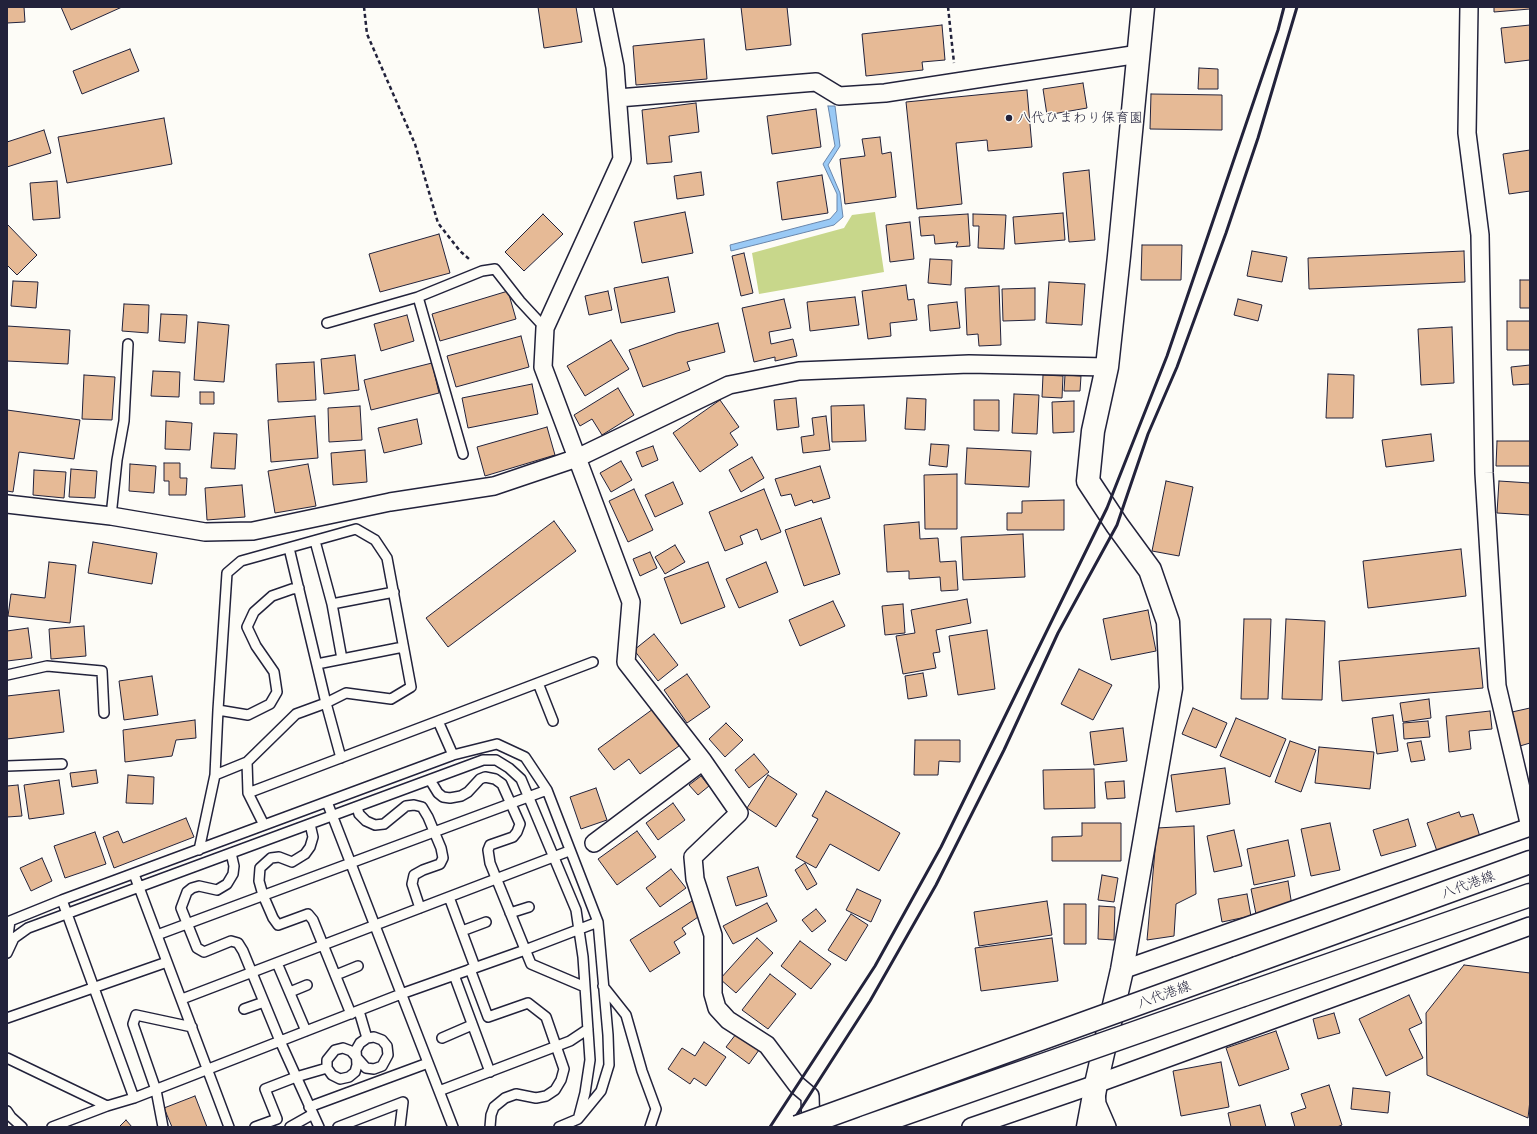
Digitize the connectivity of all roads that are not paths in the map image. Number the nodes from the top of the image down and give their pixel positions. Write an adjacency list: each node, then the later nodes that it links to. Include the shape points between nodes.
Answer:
1 (603, 7): 5 (street, via 615,67)
2 (1143, 7): 4 (main road)
3 (1469, 7): 48 (street, via 1467,134 1480,234 1484,473 1497,686)
4 (1139, 54): 5 (street, via 885,93 839,96 816,82); 10 (main road)
5 (618, 98): 8 (street, via 622,159)
6 (418, 297): 7 (lane); 8 (lane, via 482,270 495,269 520,302); 11 (lane)
7 (327, 322)
8 (545, 328): 12 (street, via 542,367)
9 (128, 344): 14 (lane, via 124,420)
10 (1107, 367): 12 (street, via 969,364 799,371 729,385); 84 (main road, via 1093,431 1088,481 1150,570 1168,622 1171,688)
11 (463, 454)
12 (577, 458): 14 (street, via 494,486 390,502 253,531 205,532); 33 (street, via 631,602 626,662)
13 (7, 504): 14 (street)
14 (111, 516)
15 (315, 541): 16 (lane); 18 (lane, via 356,529 375,540 387,558); 19 (lane)
16 (289, 548): 17 (lane); 27 (lane, via 241,561 227,573)
17 (299, 588): 23 (lane); 27 (lane, via 272,596 254,612 247,627 256,646 274,672 277,692 270,704 248,716)
18 (394, 592): 19 (lane); 20 (lane)
19 (332, 604): 21 (lane)
20 (403, 647): 21 (lane); 26 (lane, via 411,687 391,699 346,693)
21 (342, 659): 23 (lane)
22 (593, 662): 25 (lane)
23 (317, 664): 26 (lane)
24 (7, 675): 28 (lane, via 47,666 102,671)
25 (538, 683): 29 (lane); 30 (lane)
26 (326, 703): 32 (lane); 34 (lane, via 296,714)
27 (218, 710): 37 (lane)
28 (104, 714)
29 (438, 721): 31 (lane); 32 (lane)
30 (553, 721)
31 (453, 755): 39 (lane, via 496,744 525,757); 42 (lane)
32 (341, 758): 40 (lane)
33 (703, 761): 50 (street); 136 (street, via 739,813 693,857 696,879 713,935 713,994 717,1008 728,1020 767,1044 797,1085 810,1096)
34 (247, 762): 37 (lane); 40 (lane)
35 (62, 764): 36 (lane)
36 (7, 766)
37 (215, 775): 51 (lane)
38 (430, 780): 41 (lane, via 483,760 496,760 521,779); 43 (lane, via 438,794 450,798 468,792 480,779 494,779 502,784); 44 (lane)
39 (547, 790): 41 (lane); 52 (lane)
40 (248, 793): 47 (lane)
41 (528, 797): 43 (lane); 54 (lane)
42 (327, 802): 45 (lane); 47 (lane)
43 (512, 803): 49 (lane); 58 (lane, via 520,824 517,832 513,837 490,845 488,850)
44 (357, 807): 45 (lane); 49 (lane, via 359,814 366,821 375,825 384,824 406,806 414,805 422,808)
45 (332, 816): 46 (lane); 56 (lane)
46 (310, 824): 53 (lane); 60 (lane, via 313,837 305,854 292,862 279,857 271,858 260,868)
47 (264, 825): 51 (lane)
48 (1530, 827): 84 (street)
49 (435, 831): 56 (lane); 65 (lane, via 443,858 440,864 414,875 412,884)
50 (594, 843)
51 (199, 850): 57 (lane)
52 (569, 851): 54 (lane); 69 (lane)
53 (231, 853): 59 (lane); 70 (lane, via 234,866 228,884 217,890 198,886 187,892 181,908)
54 (553, 857): 58 (lane); 73 (lane, via 576,910)
55 (1530, 862): 135 (main road, 八代港線, bridge)
56 (350, 863): 60 (lane); 71 (lane)
57 (134, 874): 59 (lane); 63 (lane)
58 (496, 879): 62 (lane); 66 (lane)
59 (139, 887): 67 (lane); 75 (lane)
60 (263, 895): 70 (lane); 77 (lane, via 272,918 278,925 308,914)
61 (1530, 895): 137 (main road, 八代港線, bridge)
62 (449, 897): 65 (lane); 74 (lane)
63 (62, 900): 67 (lane); 76 (lane, via 10,921)
64 (529, 907): 66 (lane)
65 (420, 908): 71 (lane)
66 (510, 913): 78 (lane)
67 (67, 914): 79 (lane, via 28,928 14,938); 90 (lane)
68 (486, 922): 74 (lane)
69 (598, 922): 73 (lane); 89 (lane)
70 (187, 923): 75 (lane); 85 (lane, via 197,948 204,952 231,941 238,943)
71 (375, 925): 77 (lane); 93 (lane)
72 (1530, 926): 114 (street)
73 (579, 929): 78 (lane); 91 (lane)
74 (462, 931): 83 (lane)
75 (157, 935): 80 (lane)
76 (7, 943)
77 (324, 945): 81 (lane); 86 (lane)
78 (525, 950): 83 (lane); 91 (lane, via 531,964)
79 (7, 953)
80 (167, 962): 90 (lane); 94 (lane)
81 (277, 963): 85 (lane); 92 (lane)
82 (358, 966): 86 (lane)
83 (473, 968): 87 (lane); 106 (lane, via 488,1017 528,1003 546,1017)
84 (1122, 970): 114 (main road)
85 (252, 972): 94 (lane); 95 (lane)
86 (336, 975): 97 (lane)
87 (454, 975): 93 (lane); 99 (lane)
88 (307, 985): 92 (lane)
89 (603, 986): 121 (lane, via 609,1065 601,1091); 134 (lane, via 626,1015 656,1109)
90 (94, 987): 98 (lane); 117 (lane)
91 (585, 987): 101 (lane)
92 (290, 992): 102 (lane)
93 (401, 994): 97 (lane); 109 (lane)
94 (182, 999): 100 (lane)
95 (264, 1002): 96 (lane); 105 (lane)
96 (244, 1009)
97 (355, 1013): 102 (lane); 103 (lane)
98 (7, 1018)
99 (472, 1025): 104 (lane); 112 (lane)
100 (192, 1028): 111 (lane); 115 (lane, via 136,1015 133,1024)
101 (588, 1029): 106 (lane); 121 (lane, via 590,1060)
102 (306, 1031): 105 (lane)
103 (367, 1038): 108 (lane, via 356,1050); 108 (lane, via 382,1040 387,1046 388,1054 382,1066 366,1068)
104 (442, 1038)
105 (280, 1041): 111 (lane); 113 (lane)
106 (556, 1047): 112 (lane); 132 (lane, via 564,1069 555,1090 546,1096 536,1098 516,1094 505,1098 494,1106)
107 (7, 1058): 118 (lane)
108 (357, 1058): 110 (lane, via 343,1048 335,1050 327,1060); 110 (lane, via 355,1072 348,1077 340,1079 332,1075)
109 (428, 1063): 116 (lane); 119 (lane)
110 (327, 1068): 113 (lane)
111 (207, 1070): 115 (lane); 125 (lane)
112 (490, 1072): 116 (lane)
113 (296, 1077): 119 (lane); 126 (lane, via 265,1089 277,1119)
114 (1096, 1084): 138 (street); 139 (main road); 140 (street, via 1097,1104)
115 (156, 1090): 117 (lane); 124 (lane)
116 (439, 1090): 131 (lane)
117 (134, 1098): 118 (lane)
118 (107, 1106): 123 (lane)
119 (311, 1110): 127 (lane); 128 (lane)
120 (7, 1111): 122 (lane)
121 (578, 1119): 133 (lane)
122 (22, 1127)
123 (52, 1127)
124 (163, 1127)
125 (229, 1127)
126 (255, 1127)
127 (290, 1127)
128 (319, 1127)
129 (338, 1127): 130 (lane, via 403,1102)
130 (400, 1127)
131 (453, 1127)
132 (490, 1127)
133 (559, 1127)
134 (650, 1127)
135 (797, 1127)
136 (811, 1127)
137 (866, 1127)
138 (971, 1127)
139 (1088, 1127)
140 (1107, 1127)

